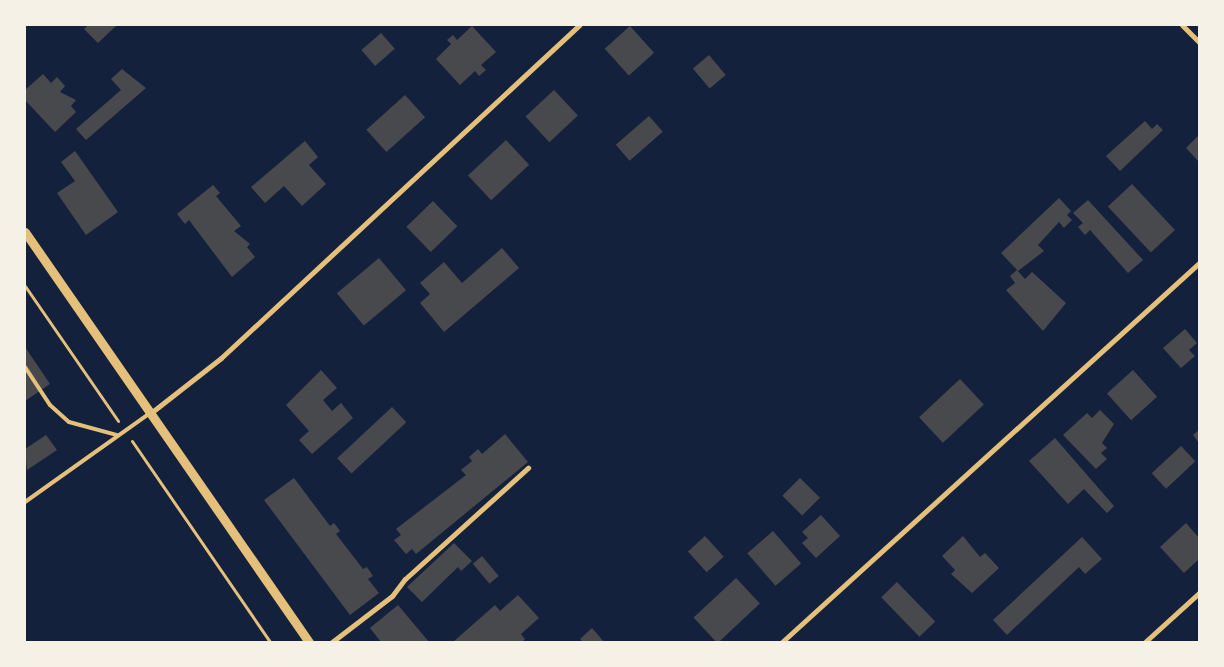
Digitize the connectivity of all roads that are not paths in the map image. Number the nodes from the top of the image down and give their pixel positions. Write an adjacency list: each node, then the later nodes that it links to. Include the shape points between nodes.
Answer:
1 (579, 25): 7 (street, via 221,358)
2 (1182, 25): 3 (street)
3 (1199, 42)
4 (25, 232): 7 (street)
5 (1199, 263): 14 (street)
6 (25, 367): 8 (lane, via 63,418 86,429)
7 (152, 412): 8 (lane); 12 (street)
8 (117, 435): 10 (lane)
9 (528, 468): 13 (street, via 405,579 392,596)
10 (25, 502)
11 (1199, 593): 15 (street)
12 (309, 642)
13 (332, 642)
14 (782, 642)
15 (1145, 642)

